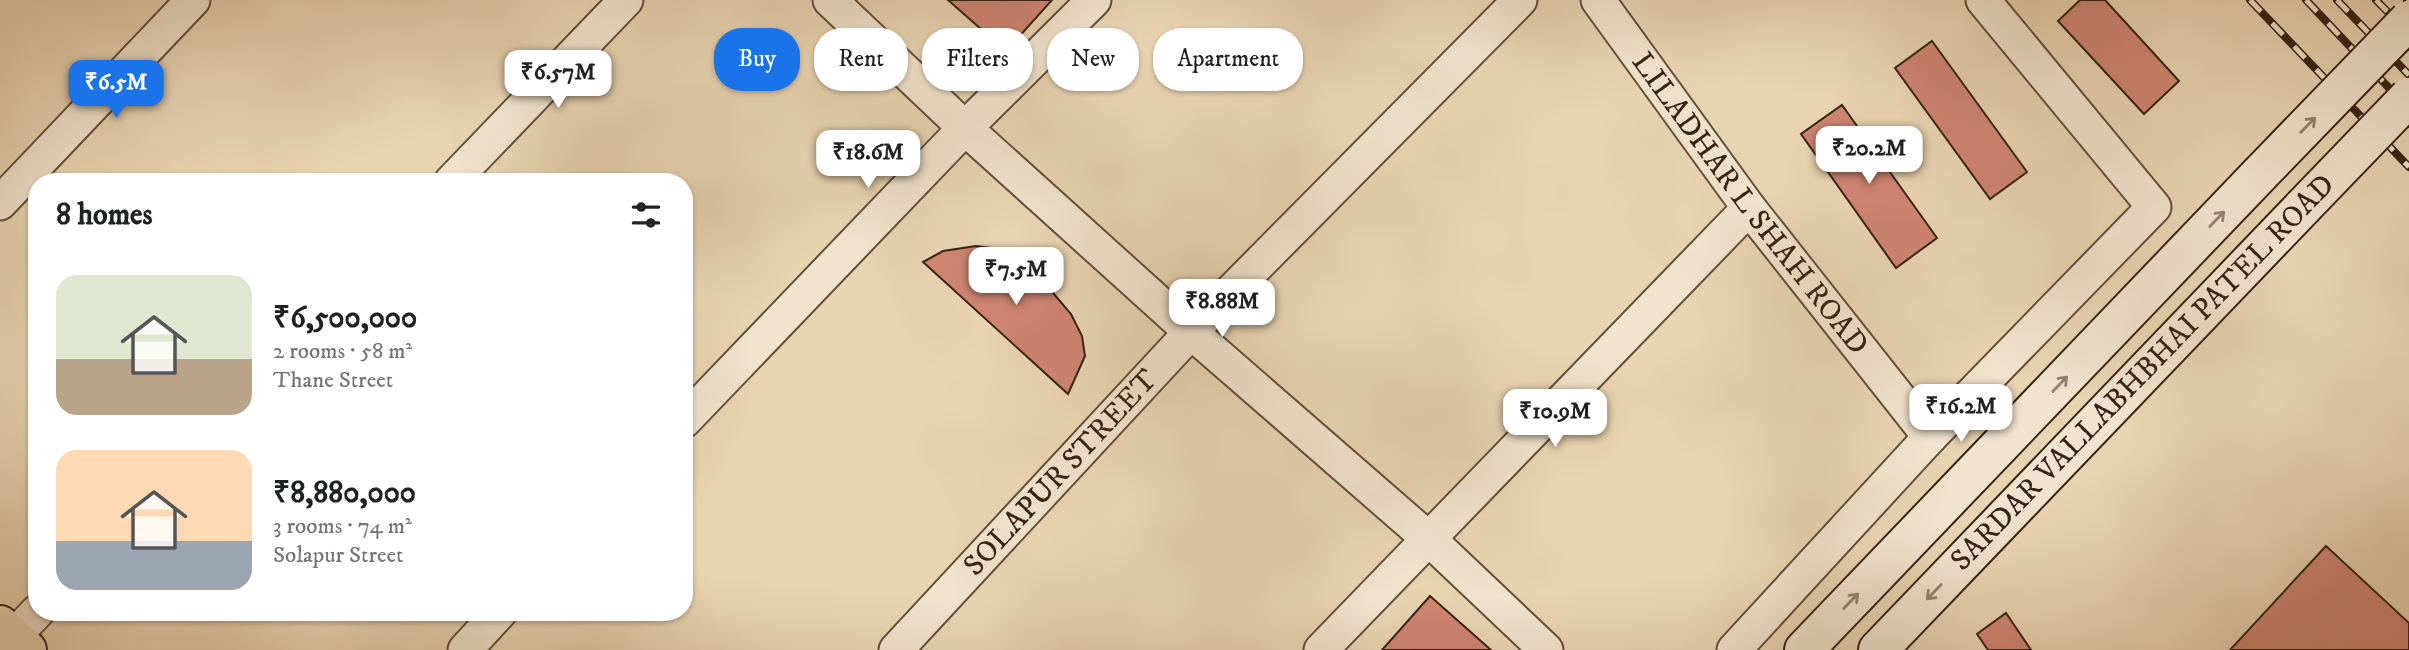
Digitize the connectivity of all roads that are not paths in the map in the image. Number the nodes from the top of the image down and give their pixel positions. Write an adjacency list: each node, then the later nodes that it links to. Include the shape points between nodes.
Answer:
1 (193, 0): 11 (street)
2 (626, 0): 12 (street)
3 (830, 0): 10 (street)
4 (1094, 0): 10 (street)
5 (1520, 0): 16 (street, SOLAPUR STREET)
6 (1598, 0): 15 (street, LILADHAR L SHAH ROAD)
7 (1983, 0): 18 (street, via 2154,206)
8 (2409, 20): 26 (main road, SARDAR VALLABHBHAI PATEL ROAD, one-way to 8, bridge)
9 (2409, 97): 27 (main road, SARDAR VALLABHBHAI PATEL ROAD, one-way to 27, bridge)
10 (965, 128): 16 (street); 17 (street)
11 (29, 173)
12 (460, 173)
13 (28, 174): 14 (street)
14 (0, 203)
15 (1749, 208): 18 (street, LILADHAR L SHAH ROAD); 19 (street)
16 (1191, 332): 19 (street); 22 (street, SOLAPUR STREET)
17 (693, 412)
18 (1930, 437): 25 (street)
19 (1430, 540): 23 (street); 24 (street)
20 (491, 621): 21 (street)
21 (464, 650)
22 (896, 650)
23 (1321, 650)
24 (1546, 650)
25 (1734, 650)
26 (1804, 650)
27 (1878, 650)

